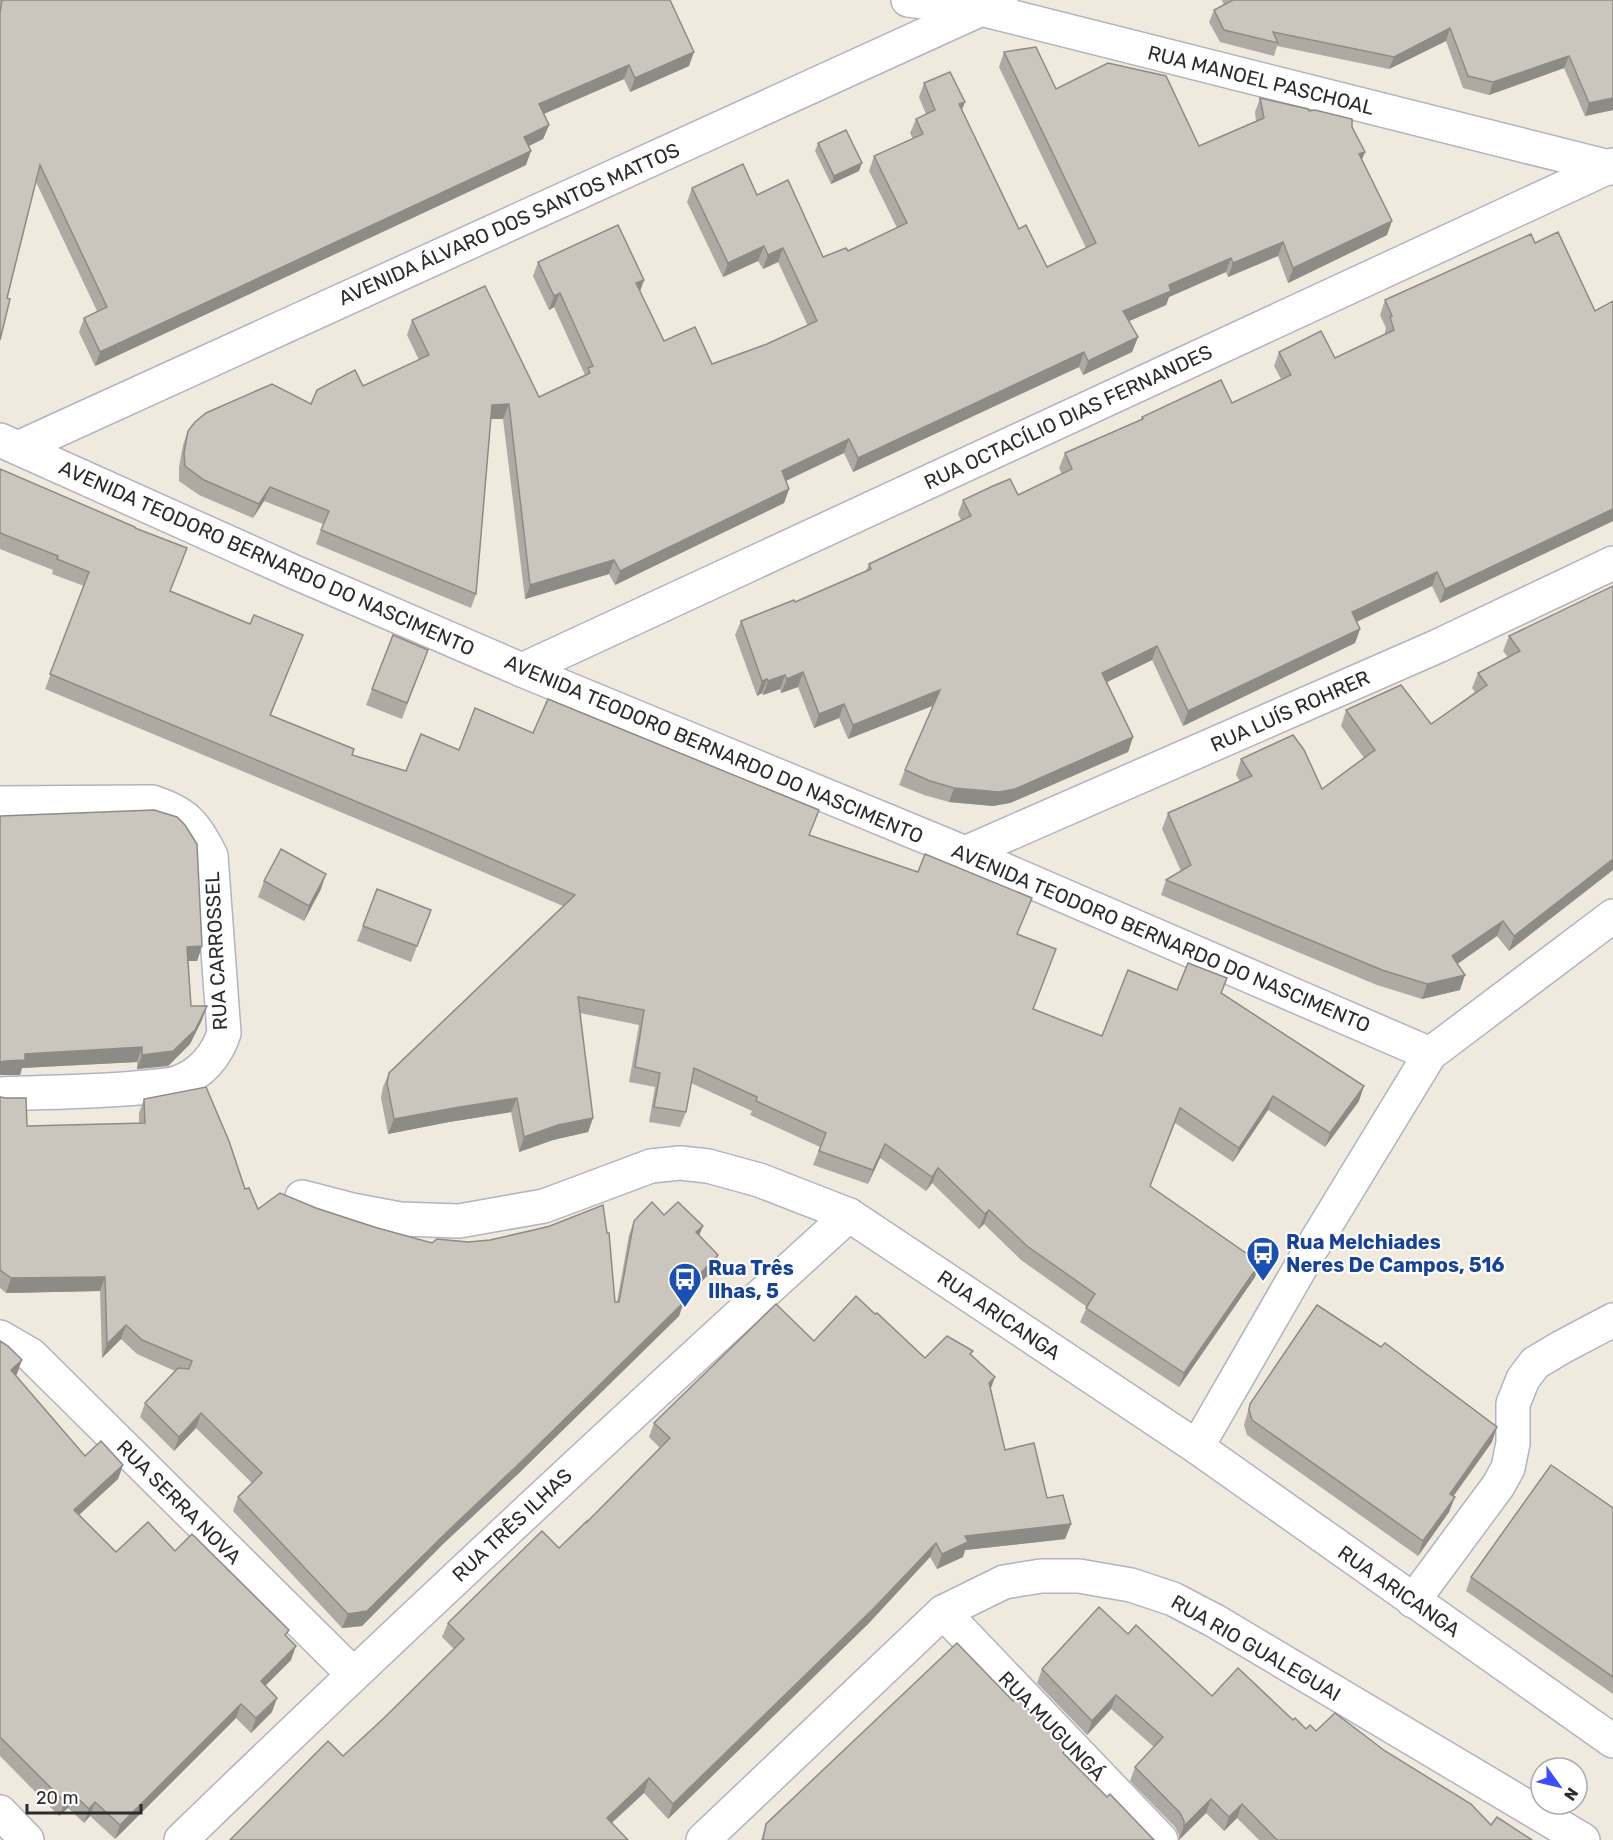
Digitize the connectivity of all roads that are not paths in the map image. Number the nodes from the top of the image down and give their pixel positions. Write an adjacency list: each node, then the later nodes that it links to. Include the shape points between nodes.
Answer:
1 (908, 0): 2 (street, RUA MANOEL PASCHOAL)
2 (991, 5): 3 (street, RUA MANOEL PASCHOAL); 4 (street, AVENIDA ÁLVARO DOS SANTOS MATTOS)
3 (1612, 167): 6 (street, RUA OCTACÍLIO DIAS FERNANDES)
4 (9, 444): 6 (street, AVENIDA TEODORO BERNARDO DO NASCIMENTO)
5 (1613, 563): 8 (street, RUA LUÍS ROHRER, via 1438,646)
6 (522, 670): 8 (street, AVENIDA TEODORO BERNARDO DO NASCIMENTO)
7 (0, 803): 11 (street, RUA CARROSSEL, via 152,802 190,821 211,856 224,1033 212,1058 178,1083)
8 (964, 853): 10 (street, AVENIDA TEODORO BERNARDO DO NASCIMENTO)
9 (1613, 916): 10 (street)
10 (1430, 1054): 16 (street)
11 (0, 1094)
12 (302, 1197): 13 (street, RUA ARICANGA, via 400,1219 459,1221 544,1206 651,1166 680,1163 759,1180)
13 (849, 1215): 16 (street, RUA ARICANGA); 19 (street, RUA TRÊS ILHAS)
14 (1613, 1320): 17 (street, via 1535,1363 1523,1379 1513,1404 1514,1443 1508,1468)
15 (0, 1337): 19 (street, RUA SERRA NOVA, via 31,1355)
16 (1197, 1447): 17 (street, RUA ARICANGA)
17 (1413, 1600): 20 (street, RUA ARICANGA)
18 (943, 1612): 24 (street, RUA RIO GUALEGUAI); 25 (street, RUA MUGUNGÁ); 26 (street, RUA RIO GUALEGUAI, via 1004,1582 1041,1576 1079,1576 1131,1585 1173,1599)
19 (353, 1674): 23 (street, RUA TRÊS ILHAS)
20 (1613, 1741)
21 (0, 1812): 22 (street)
22 (27, 1840)
23 (181, 1840)
24 (703, 1840)
25 (1161, 1840)
26 (1583, 1840)

